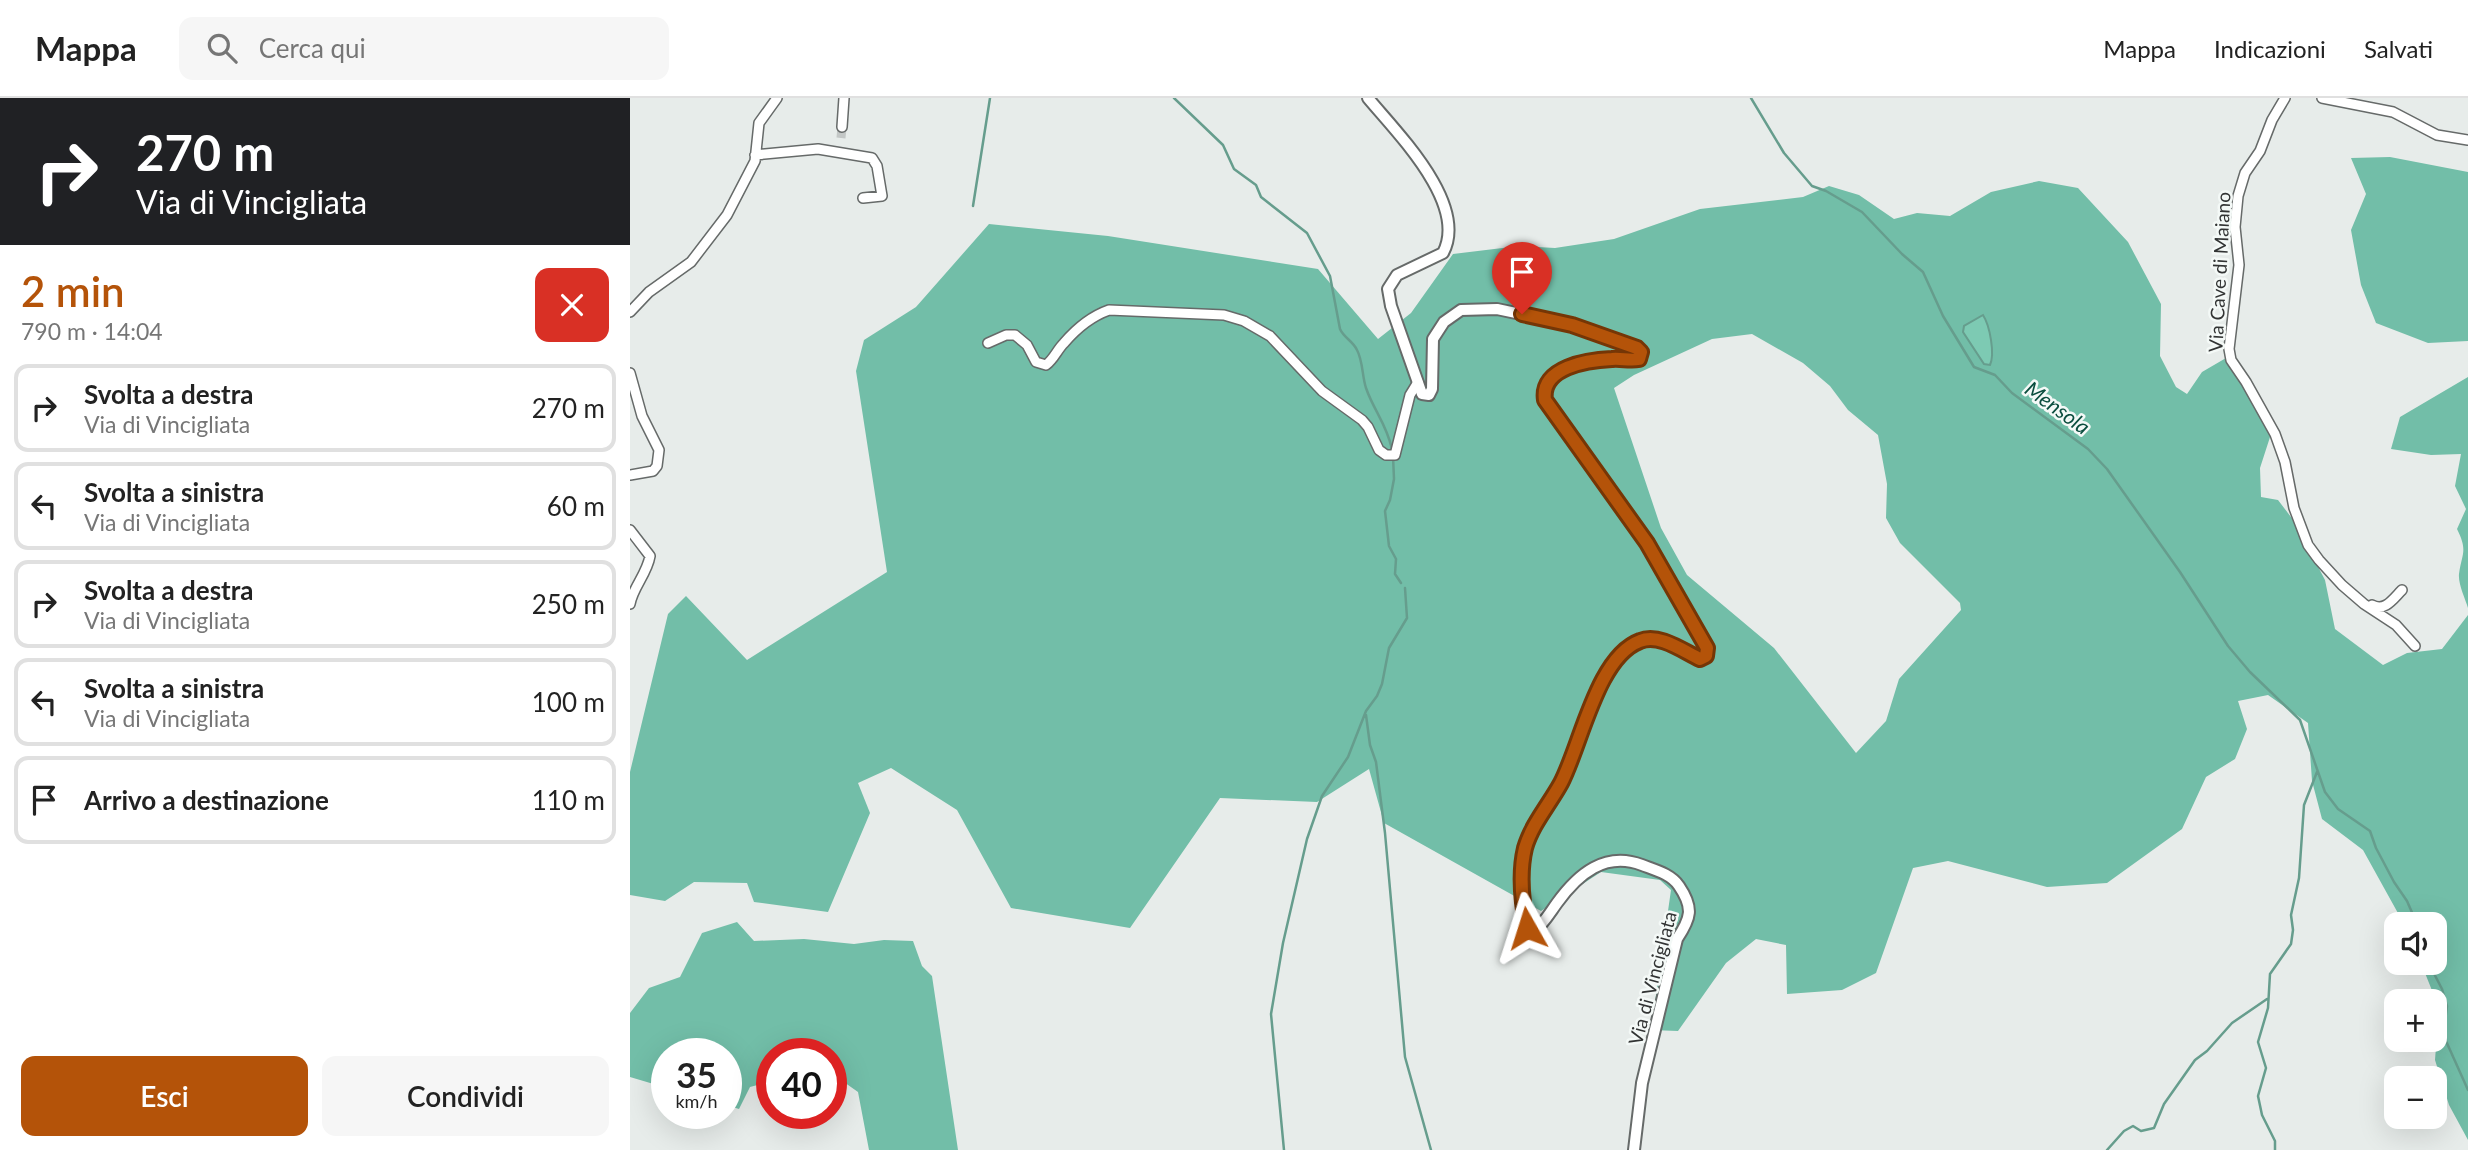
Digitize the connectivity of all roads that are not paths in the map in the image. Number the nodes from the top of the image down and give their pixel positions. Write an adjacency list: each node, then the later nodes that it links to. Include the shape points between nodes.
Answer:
1 (777, 98): 10 (street, via 760,123)
2 (844, 98): 6 (street)
3 (1368, 98): 15 (street, via 1423,164 1449,222 1443,253 1397,275 1388,289)
4 (2286, 98): 20 (street, Via Cave di Maiano, via 2245,173 2238,196 2239,265 2228,349 2275,434 2308,545)
5 (2322, 98): 8 (street, via 2393,112 2437,135)
6 (842, 127)
7 (841, 138): 9 (street)
8 (2468, 140)
9 (840, 151): 10 (street); 11 (street, via 876,161 882,196)
10 (755, 155): 12 (street, via 727,215 691,262)
11 (863, 198)
12 (630, 312)
13 (988, 343): 15 (street, via 1015,335 1036,362 1046,365 1098,313 1224,315 1270,336 1322,391 1368,426 1379,450 1391,455)
14 (630, 373): 16 (street, via 659,455 653,471)
15 (1418, 382): 22 (street, Via di Vincigliata, via 1422,394 1429,395 1433,339 1444,322 1461,310 1497,309 1572,325 1641,352 1635,360 1574,364 1549,381 1545,400 1647,543 1707,648 1706,656 1700,659 1660,640 1642,640 1615,662 1604,677 1562,782 1534,825 1521,870 1525,918 1533,932 1583,875 1607,861 1633,862 1661,872 1676,882 1688,900 1689,920 1678,939 1646,1071)
16 (630, 475)
17 (630, 530): 19 (street, via 650,556)
18 (2402, 590): 20 (street, via 2384,608)
19 (630, 604)
20 (2364, 604): 21 (street, Via Cave di Maiano, via 2396,625)
21 (2415, 646)
22 (1634, 1150)

